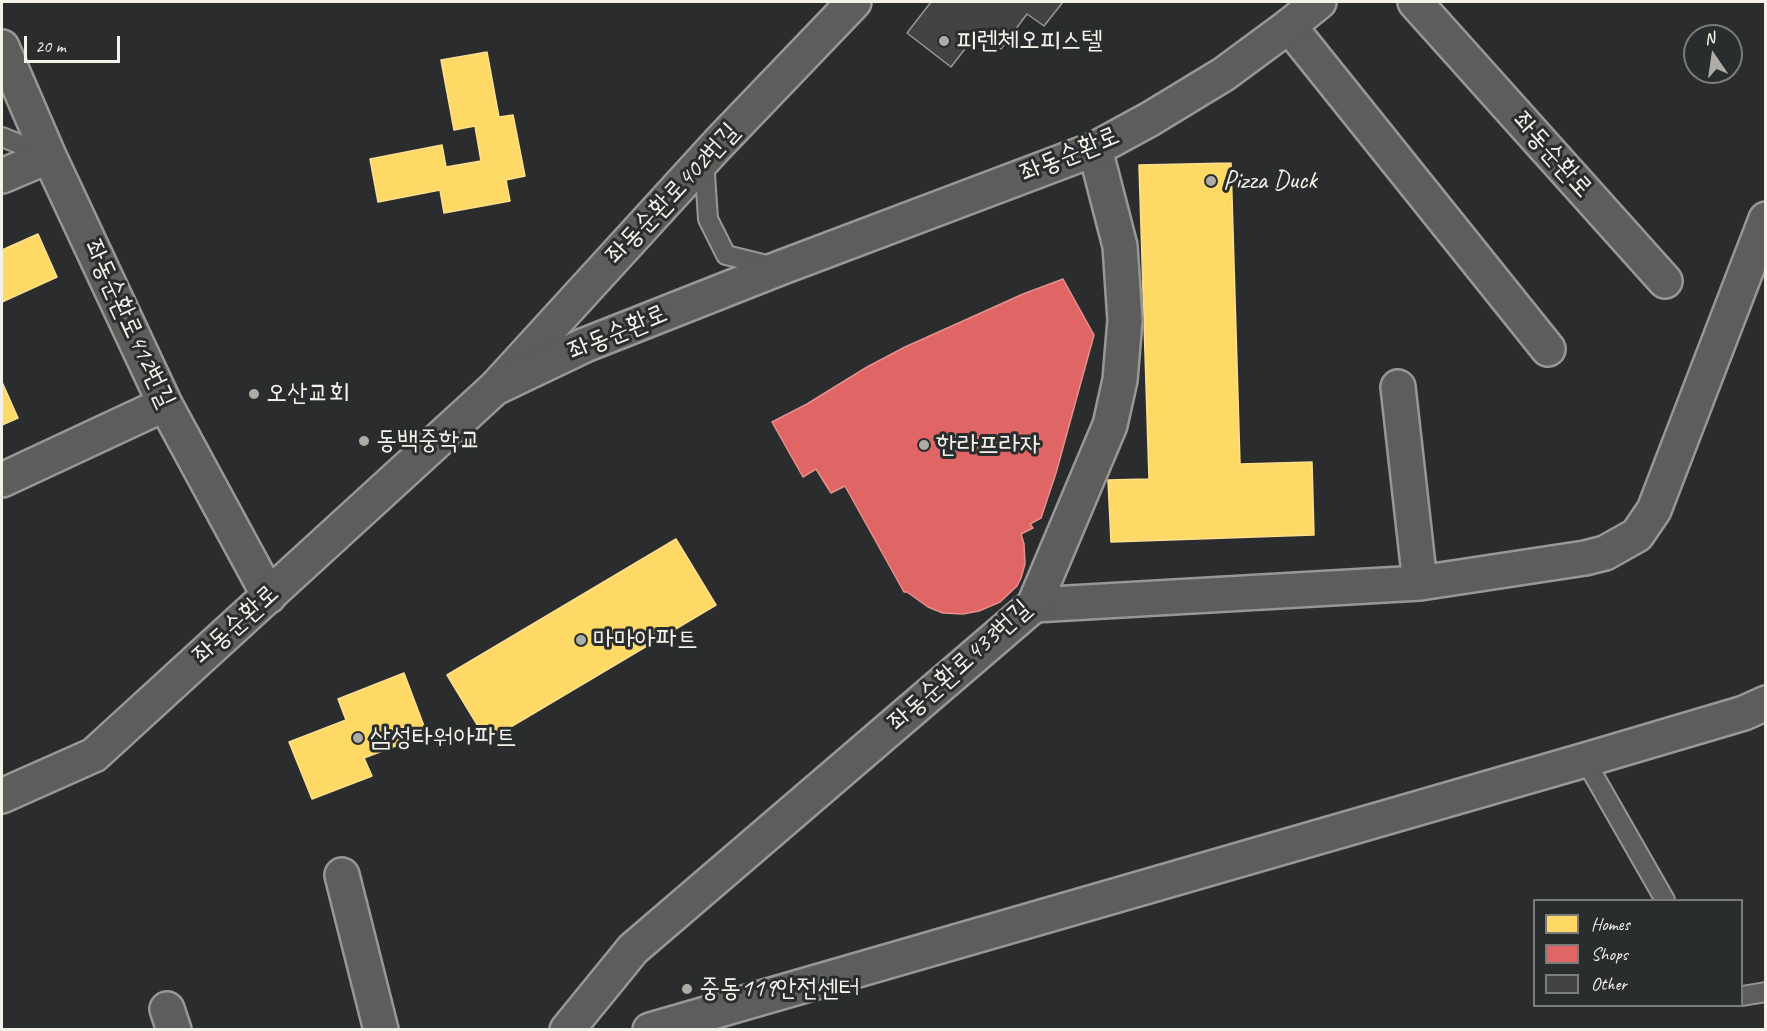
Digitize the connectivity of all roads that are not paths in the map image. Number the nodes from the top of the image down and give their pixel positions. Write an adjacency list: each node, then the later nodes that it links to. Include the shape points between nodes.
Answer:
1 (854, 2): 9 (street, 좌동순환로402번길)
2 (1319, 2): 4 (street, 좌동순환로)
3 (1415, 2): 13 (street, 좌동순환로)
4 (1289, 26): 7 (street, 좌동순환로, via 1224,75); 14 (street)
5 (2, 47): 8 (street, 좌동순환로412번길)
6 (2, 137): 8 (lane)
7 (1095, 149): 12 (street, 좌동순환로); 21 (street, 좌동순환로433번길, via 1120,246 1125,320 1120,380 1110,425)
8 (49, 156): 10 (street); 17 (street, 좌동순환로412번길)
9 (704, 159): 12 (lane, via 708,219 726,255); 16 (street, 좌동순환로402번길)
10 (2, 177)
11 (1766, 219): 19 (street, via 1653,510 1637,535 1605,553 1585,558)
12 (780, 268): 16 (street, 좌동순환로, via 585,345)
13 (1665, 281)
14 (1548, 349)
15 (1398, 387): 19 (street)
16 (495, 388): 20 (street, 좌동순환로)
17 (165, 404): 18 (street); 20 (street, 좌동순환로412번길)
18 (2, 480)
19 (1420, 583): 21 (street)
20 (269, 596): 24 (street, 좌동순환로, via 94,755)
21 (1034, 605): 30 (street, 좌동순환로433번길, via 633,949)
22 (1766, 703): 23 (street)
23 (1585, 760): 26 (lane); 31 (street)
24 (2, 796)
25 (342, 875): 29 (street)
26 (1664, 899)
27 (1766, 992): 28 (lane)
28 (1743, 996)
29 (381, 1029)
30 (567, 1029)
31 (651, 1029)

